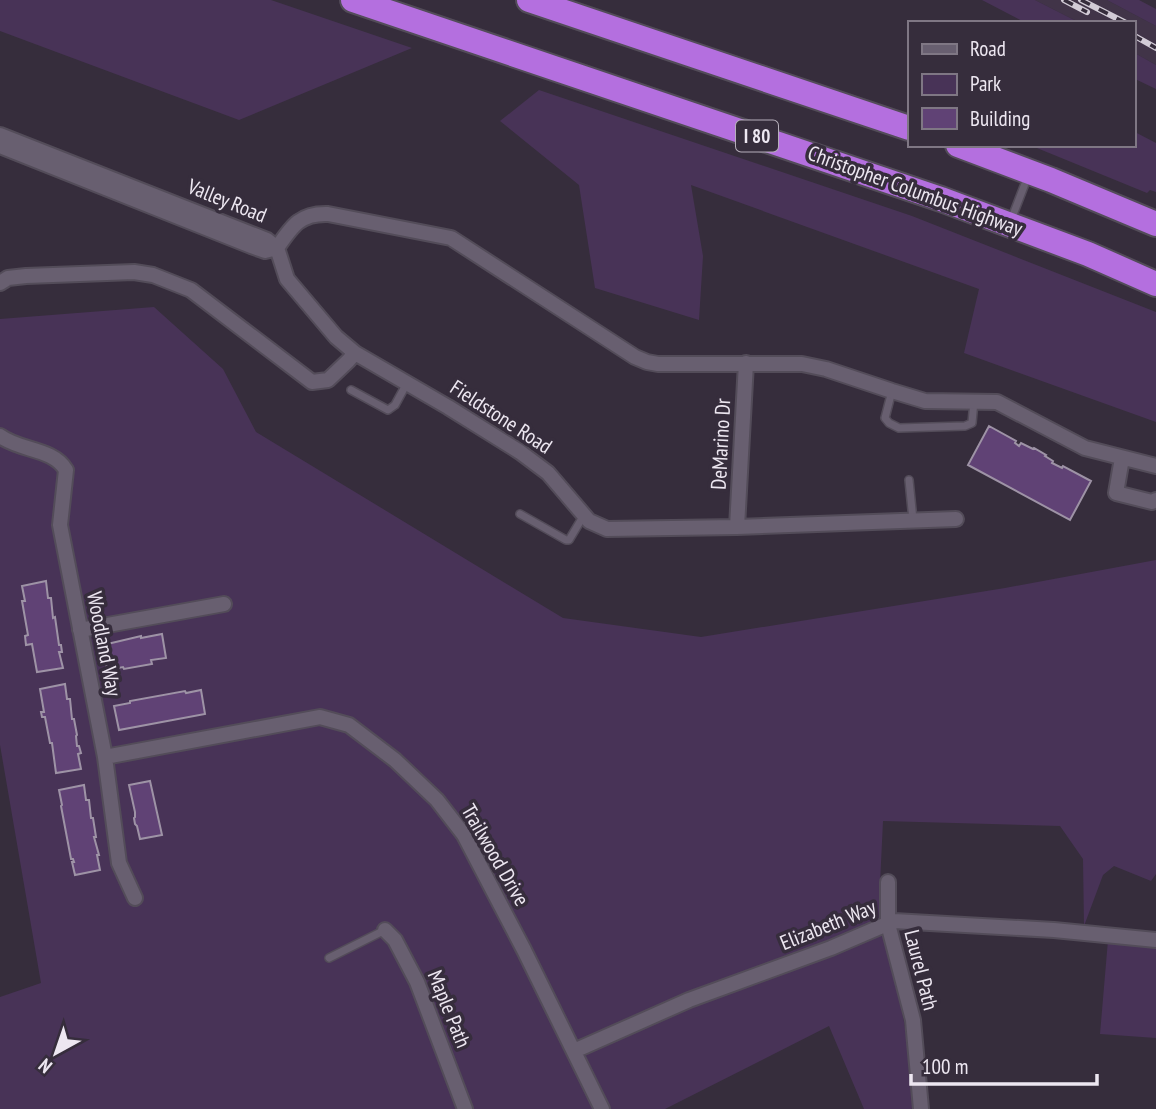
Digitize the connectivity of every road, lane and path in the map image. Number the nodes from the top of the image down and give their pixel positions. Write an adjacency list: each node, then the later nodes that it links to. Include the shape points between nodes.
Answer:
1 (353, 0): 8 (highway, Christopher Columbus Highway / I 80)
2 (528, 0): 3 (highway)
3 (908, 128)
4 (0, 135): 10 (street, Valley Road, via 267,240)
5 (0, 146): 10 (street, Valley Road, via 251,246 265,251)
6 (963, 147): 7 (highway)
7 (1029, 172): 8 (lane); 9 (highway)
8 (1010, 224): 12 (highway, Christopher Columbus Highway / I 80)
9 (1156, 225)
10 (277, 248): 13 (street, Fieldstone Road, via 287,279); 14 (street, via 299,221 320,213 451,239 640,360)
11 (0, 283): 13 (street, via 26,276 153,275 191,290 312,382 328,380)
12 (1156, 284)
13 (355, 353): 15 (street, Fieldstone Road)
14 (746, 363): 17 (street, via 814,366); 28 (street, DeMarino Dr)
15 (407, 383): 16 (lane, via 388,410); 25 (street, Fieldstone Road, via 530,459)
16 (351, 390)
17 (892, 391): 18 (street, via 925,401); 18 (lane, via 886,418 898,428 965,426 972,423)
18 (974, 401): 20 (street, via 997,402 1085,448)
19 (0, 436): 30 (street, Woodland Way, via 47,454 66,470 60,525)
20 (1122, 458): 21 (street); 23 (street, via 1115,493)
21 (1156, 466)
22 (909, 480): 27 (lane)
23 (1156, 500)
24 (520, 514): 25 (lane, via 566,540)
25 (584, 516): 28 (street, Fieldstone Road, via 607,529)
26 (956, 519): 27 (street, Fieldstone Road)
27 (913, 520): 28 (street, Fieldstone Road)
28 (737, 527)
29 (224, 604): 30 (street)
30 (80, 630): 31 (street, Woodland Way)
31 (105, 757): 33 (street, Woodland Way, via 119,863); 38 (street, Trailwood Drive, via 320,717 349,725 437,800 464,835)
32 (887, 882): 34 (street, Laurel Path)
33 (135, 898)
34 (888, 924): 36 (street, Elizabeth Way, via 1054,930); 38 (street, Elizabeth Way, via 689,1000); 41 (street, Laurel Path, via 913,1020)
35 (385, 930): 37 (lane); 39 (street, Maple Path, via 417,982)
36 (1156, 940)
37 (329, 958)
38 (574, 1051): 40 (street, Trailwood Drive)
39 (465, 1109)
40 (603, 1109)
41 (921, 1109)

